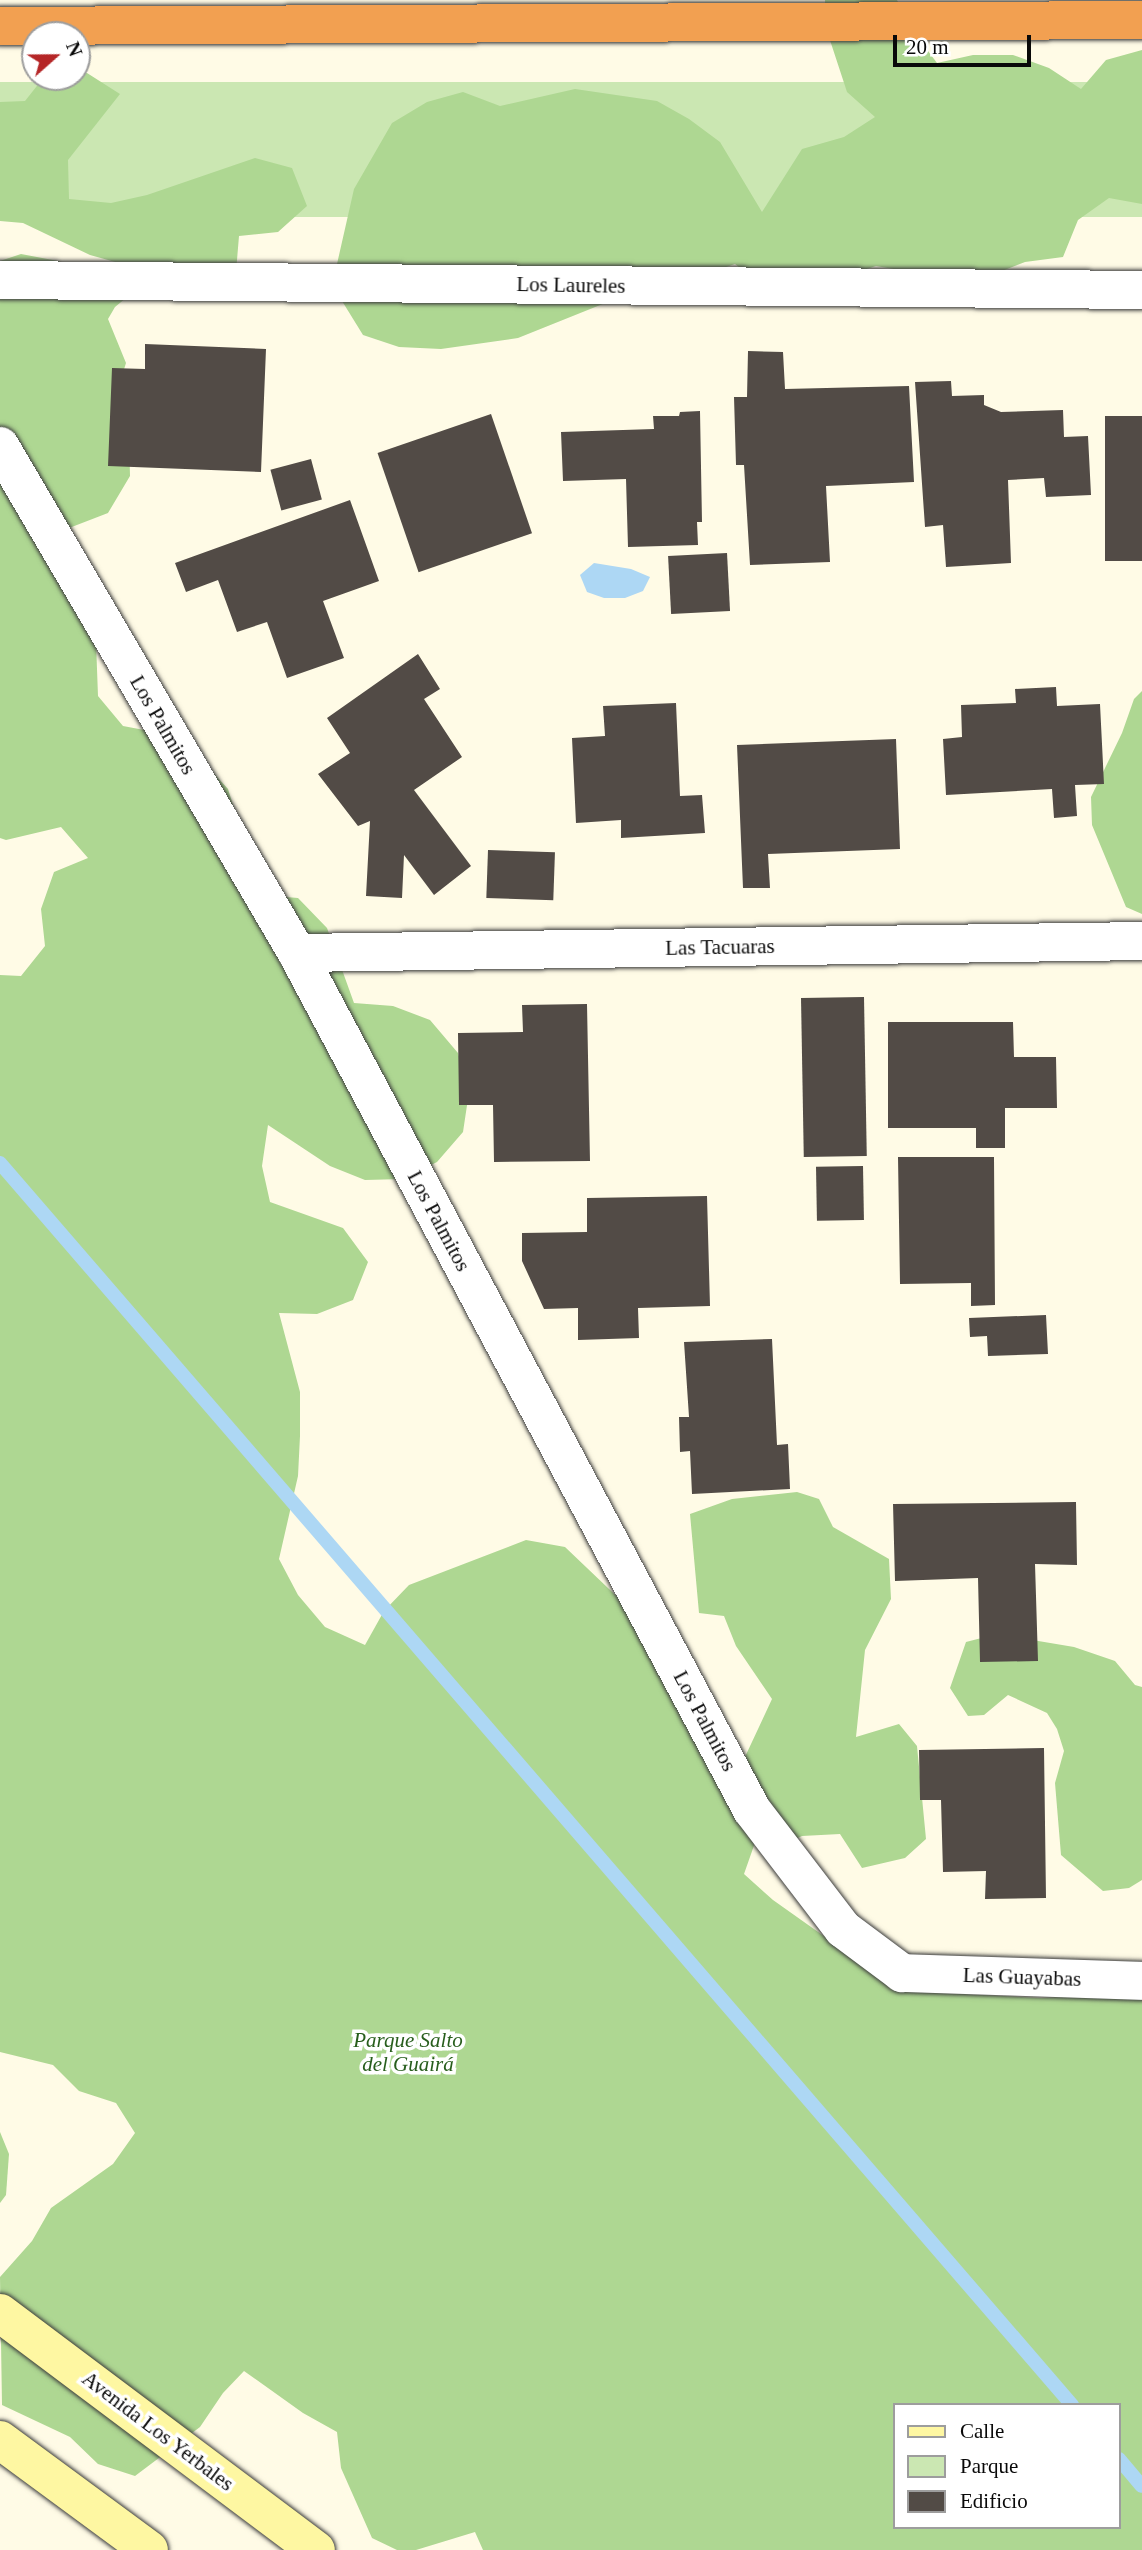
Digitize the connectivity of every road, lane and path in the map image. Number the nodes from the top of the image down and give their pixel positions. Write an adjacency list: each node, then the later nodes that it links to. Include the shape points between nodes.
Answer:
1 (1142, 20): 2 (highway)
2 (0, 26)
3 (0, 280): 4 (street, Los Laureles)
4 (1142, 290)
5 (0, 446): 7 (street, Los Palmitos)
6 (1142, 941): 7 (street, Las Tacuaras)
7 (297, 953): 8 (street, Los Palmitos, via 752,1810 843,1929)
8 (902, 1973): 9 (street, Las Guayabas)
9 (1142, 1981)
10 (0, 2313): 13 (street, Avenida Los Yerbales)
11 (0, 2440): 12 (street)
12 (149, 2550)
13 (316, 2550)

